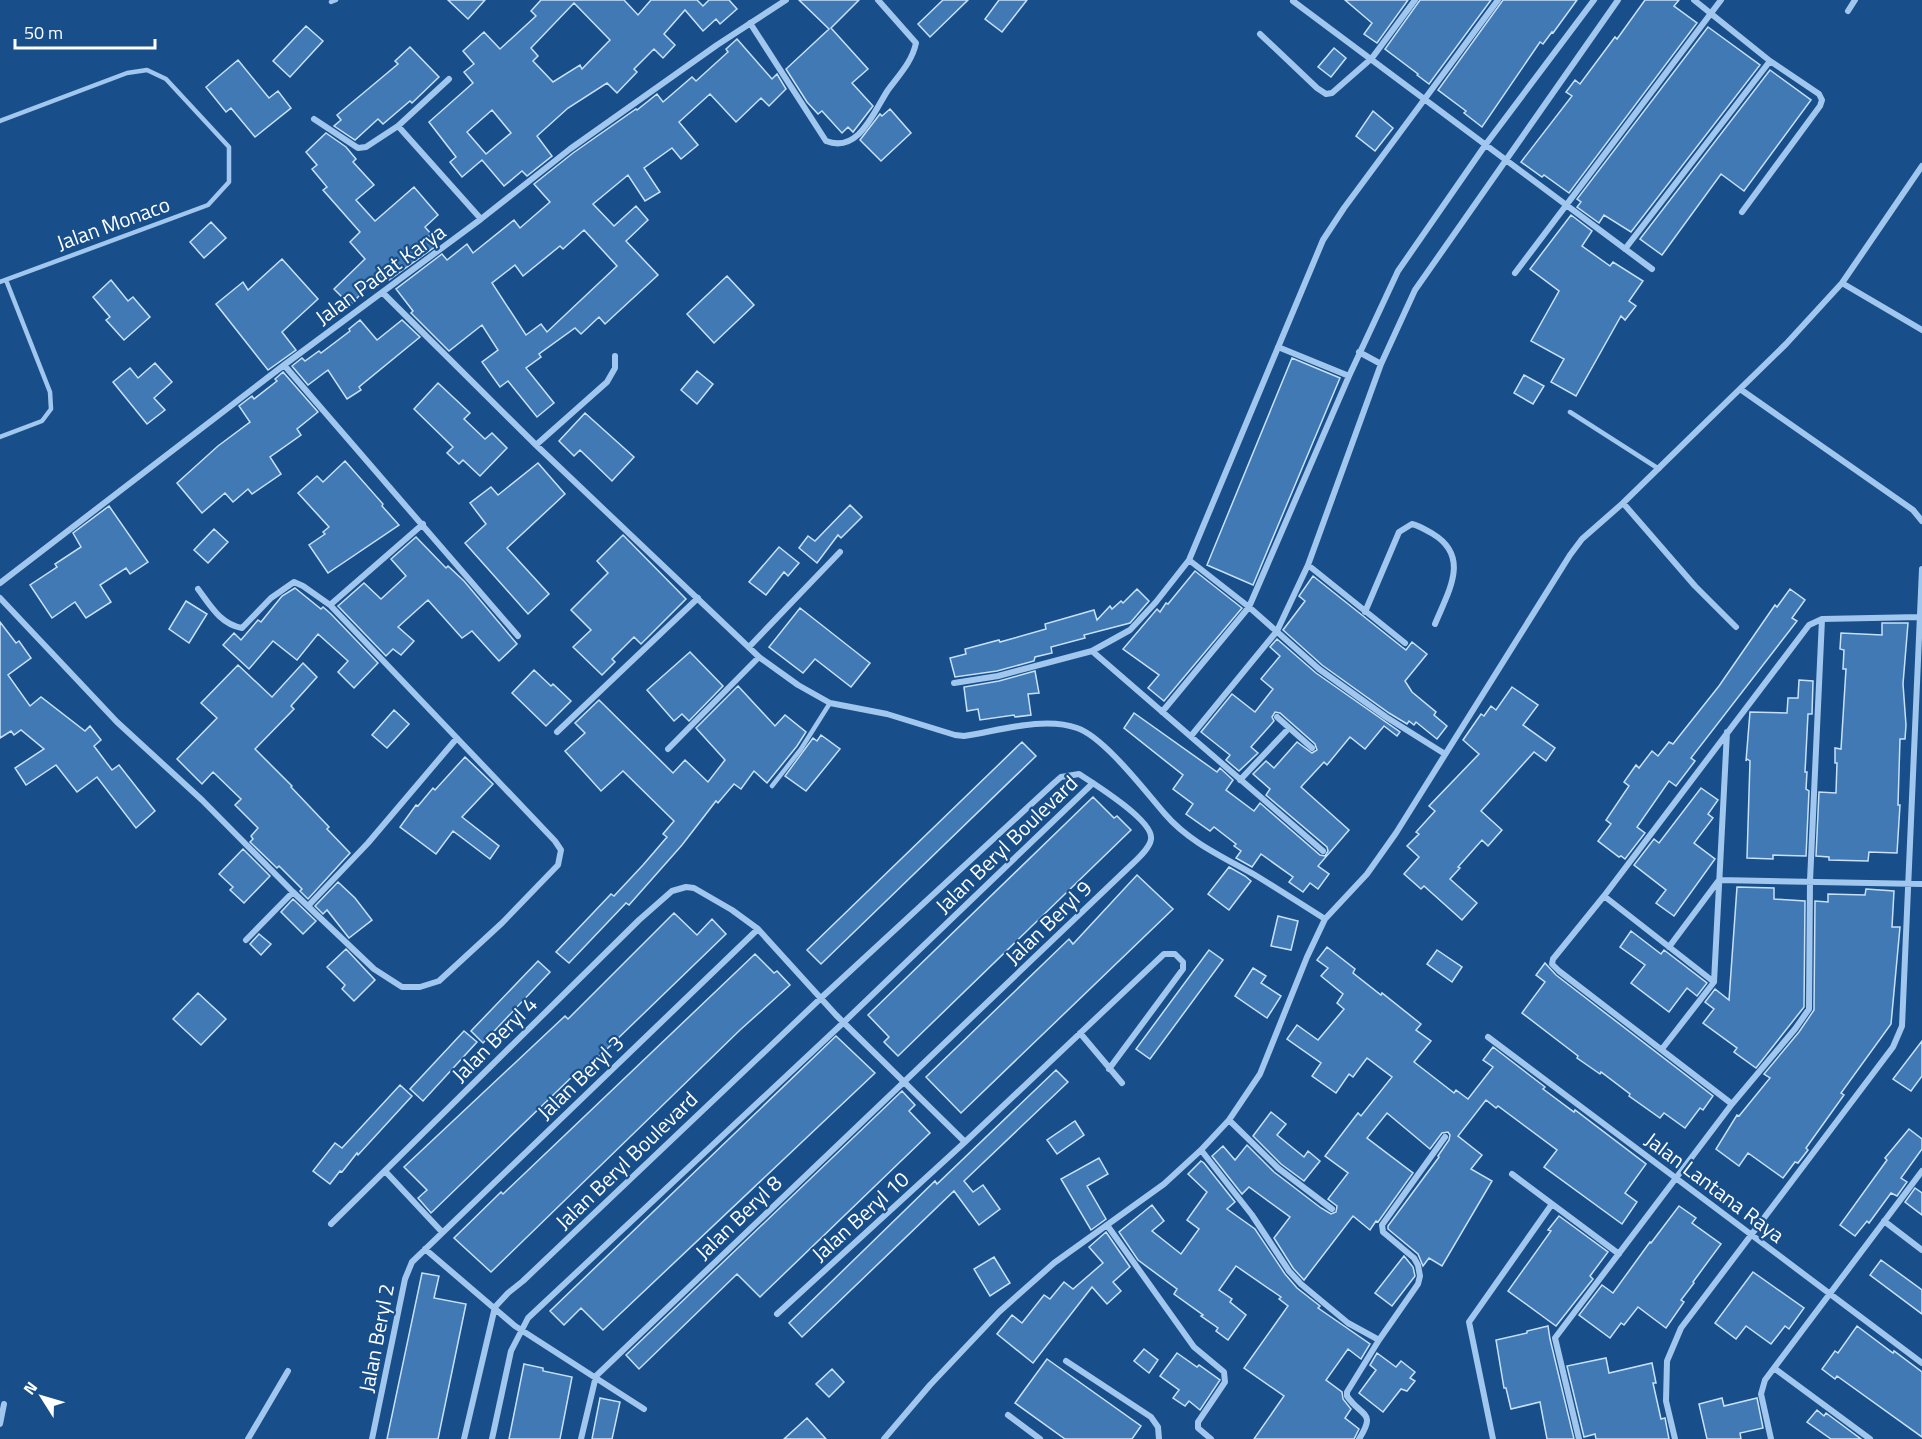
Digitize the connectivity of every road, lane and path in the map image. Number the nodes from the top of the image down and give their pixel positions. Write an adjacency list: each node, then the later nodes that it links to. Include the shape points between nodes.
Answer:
1 (336, 0): 12 (lane)
2 (786, 0): 15 (street, Jalan Padat Karya)
3 (878, 0): 15 (street, via 915,43 914,52 860,134 835,144 826,141)
4 (1415, 0): 17 (street)
5 (1498, 0): 20 (street)
6 (1594, 0): 24 (street)
7 (1618, 0): 25 (street)
8 (1694, 0): 14 (street)
9 (1721, 0): 14 (street)
10 (1855, 0): 13 (street)
11 (1293, 1): 17 (street)
12 (330, 2)
13 (1848, 11)
14 (1710, 13): 18 (street); 27 (street)
15 (750, 23): 29 (street, Jalan Padat Karya, via 570,149)
16 (1260, 34): 17 (street, via 1326,94)
17 (1372, 58): 20 (street)
18 (1770, 61): 28 (street, via 1819,94 1821,103); 30 (street)
19 (449, 79): 23 (street)
20 (1425, 98): 24 (street); 38 (street, via 1323,240)
21 (314, 119): 23 (street, via 358,148)
22 (0, 121): 33 (lane, Jalan Monaco, via 127,73 147,70 166,80 230,147 228,182 208,205)
23 (398, 126): 29 (street)
24 (1486, 144): 25 (street); 39 (street, via 1398,271)
25 (1506, 162): 27 (street); 41 (street, via 1415,290)
26 (1922, 166): 35 (street)
27 (1566, 205): 30 (street); 32 (street)
28 (1742, 212)
29 (481, 219): 36 (street, Jalan Padat Karya)
30 (1625, 249): 31 (street)
31 (1652, 269)
32 (1515, 273)
33 (6, 280): 34 (lane, Jalan Monaco); 46 (lane, via 50,392 51,409 42,421)
34 (0, 282)
35 (1842, 283): 37 (street); 44 (street)
36 (383, 293): 42 (street, Jalan Padat Karya); 47 (street)
37 (1922, 330)
38 (1278, 347): 43 (street); 53 (street)
39 (1359, 352): 41 (street); 43 (street)
40 (615, 356): 47 (street, via 615,368 607,382)
41 (1381, 364): 54 (street)
42 (284, 365): 51 (street); 56 (street, Jalan Padat Karya)
43 (1349, 376): 61 (street)
44 (1740, 389): 48 (street); 50 (street, via 1913,510)
45 (1570, 412): 48 (lane)
46 (0, 437)
47 (536, 445): 59 (street)
48 (1659, 469): 49 (street)
49 (1623, 502): 66 (street); 84 (street, via 1570,555)
50 (1922, 521)
51 (423, 524): 60 (street); 68 (street)
52 (840, 552): 70 (street)
53 (1189, 560): 61 (street); 71 (street, via 1130,630)
54 (1308, 565): 62 (street); 67 (street)
55 (1922, 569): 63 (street)
56 (0, 583)
57 (198, 589): 60 (street, via 219,617 242,628 271,598 294,582)
58 (0, 598): 93 (street, via 96,702 202,800)
59 (698, 598): 70 (street); 79 (street)
60 (330, 605): 81 (street)
61 (1249, 607): 67 (street); 75 (street)
62 (1365, 612): 65 (street, via 1399,532 1412,524 1441,538 1453,553 1453,575); 69 (street)
63 (1920, 617): 64 (street); 91 (street)
64 (1822, 619): 78 (street, via 1809,625); 90 (street)
65 (1435, 624)
66 (1736, 627)
67 (1277, 631): 80 (street); 84 (street, via 1345,690)
68 (518, 636)
69 (1405, 643)
70 (749, 647): 72 (street)
71 (1092, 651): 73 (street, via 998,676); 75 (street)
72 (759, 657): 74 (street); 83 (street)
73 (954, 683)
74 (830, 703): 87 (lane); 96 (street, via 964,736 1051,722 1077,727 1118,759 1187,836)
75 (1162, 712): 80 (street)
76 (1277, 717): 77 (street)
77 (1289, 728): 82 (street); 85 (street)
78 (1728, 731): 89 (street); 94 (street)
79 (557, 732)
80 (1191, 736): 85 (street)
81 (457, 738): 95 (street); 95 (street, via 555,841 561,850 558,865 439,981 420,987 402,987 374,969)
82 (1312, 748)
83 (668, 749)
84 (1445, 754): 96 (street, via 1367,874)
85 (1240, 780): 88 (street)
86 (1093, 783): 101 (street, Jalan Beryl Boulevard, via 1079,774 1061,777); 102 (street, Jalan Beryl Boulevard); 107 (street, Jalan Beryl 9, via 1150,831 1151,840 1146,848)
87 (772, 786)
88 (1323, 851)
89 (1719, 880): 90 (street); 99 (street); 100 (street)
90 (1810, 881): 91 (street); 109 (street, via 1809,1009)
91 (1907, 884): 92 (street); 124 (street, via 1902,1026 1893,1047)
92 (1922, 884)
93 (293, 892): 95 (street); 98 (street)
94 (1604, 896): 99 (street); 105 (street, via 1552,964)
95 (309, 906)
96 (1324, 919): 110 (street, via 1260,1074)
97 (758, 929): 101 (street); 114 (street, Jalan Beryl 4, via 694,888 672,891); 123 (street, Jalan Beryl 3)
98 (246, 940)
99 (1669, 947): 100 (street)
100 (1714, 982): 105 (street)
101 (821, 998): 102 (street); 129 (street, Jalan Beryl Boulevard)
102 (844, 1022): 107 (street); 131 (street, Jalan Beryl Boulevard)
103 (1080, 1034): 106 (street); 106 (street, via 1164,954 1180,957 1183,969); 112 (street)
104 (1488, 1037): 117 (street, Jalan Lantana Raya)
105 (1662, 1049): 109 (street)
106 (1109, 1070): 108 (street)
107 (903, 1082): 112 (street); 137 (street, Jalan Beryl 8)
108 (1122, 1083)
109 (1732, 1104): 117 (street)
110 (1229, 1120): 113 (street); 119 (street, via 1278,1168)
111 (1444, 1137): 132 (street, via 1382,1225 1383,1232 1414,1258 1420,1276)
112 (965, 1142): 130 (street, Jalan Beryl 10)
113 (1201, 1150): 122 (street, via 1164,1184); 132 (street, via 1301,1284 1348,1323)
114 (384, 1171): 121 (street, Jalan Beryl 4); 123 (street)
115 (1922, 1171): 120 (street)
116 (1512, 1174): 118 (street)
117 (1676, 1178): 124 (street, Jalan Lantana Raya); 127 (street)
118 (1552, 1204): 127 (street); 152 (street, via 1469,1322)
119 (1332, 1209)
120 (1884, 1221): 126 (street); 128 (street)
121 (331, 1224)
122 (1107, 1225): 147 (street, via 1054,1263 999,1312); 150 (street, via 1194,1347 1224,1372 1226,1382 1198,1422 1198,1428)
123 (442, 1232): 125 (street, Jalan Beryl 3)
124 (1751, 1235): 128 (street, Jalan Lantana Raya); 154 (street, via 1681,1328 1667,1361 1666,1401)
125 (425, 1249): 129 (street); 143 (street, Jalan Beryl 2, via 407,1270)
126 (1922, 1250)
127 (1619, 1254): 153 (street, via 1555,1338)
128 (1829, 1293): 134 (street, Jalan Lantana Raya); 135 (street)
129 (495, 1307): 131 (street); 144 (street)
130 (777, 1314)
131 (518, 1328): 137 (street); 145 (street, Jalan Beryl Boulevard)
132 (1379, 1340): 151 (street, via 1347,1396 1368,1420)
133 (1066, 1361): 149 (street, via 1151,1417 1158,1427)
134 (1922, 1364)
135 (1774, 1368): 155 (street, via 1761,1394); 156 (street)
136 (288, 1371): 142 (street)
137 (596, 1376): 139 (street); 146 (street)
138 (4, 1404): 141 (street)
139 (644, 1409)
140 (1008, 1415): 148 (street)
141 (0, 1424)
142 (248, 1439)
143 (372, 1439)
144 (464, 1439)
145 (492, 1439)
146 (581, 1439)
147 (884, 1439)
148 (1040, 1439)
149 (1159, 1439)
150 (1211, 1439)
151 (1359, 1439)
152 (1493, 1439)
153 (1579, 1439)
154 (1675, 1439)
155 (1771, 1439)
156 (1870, 1439)

